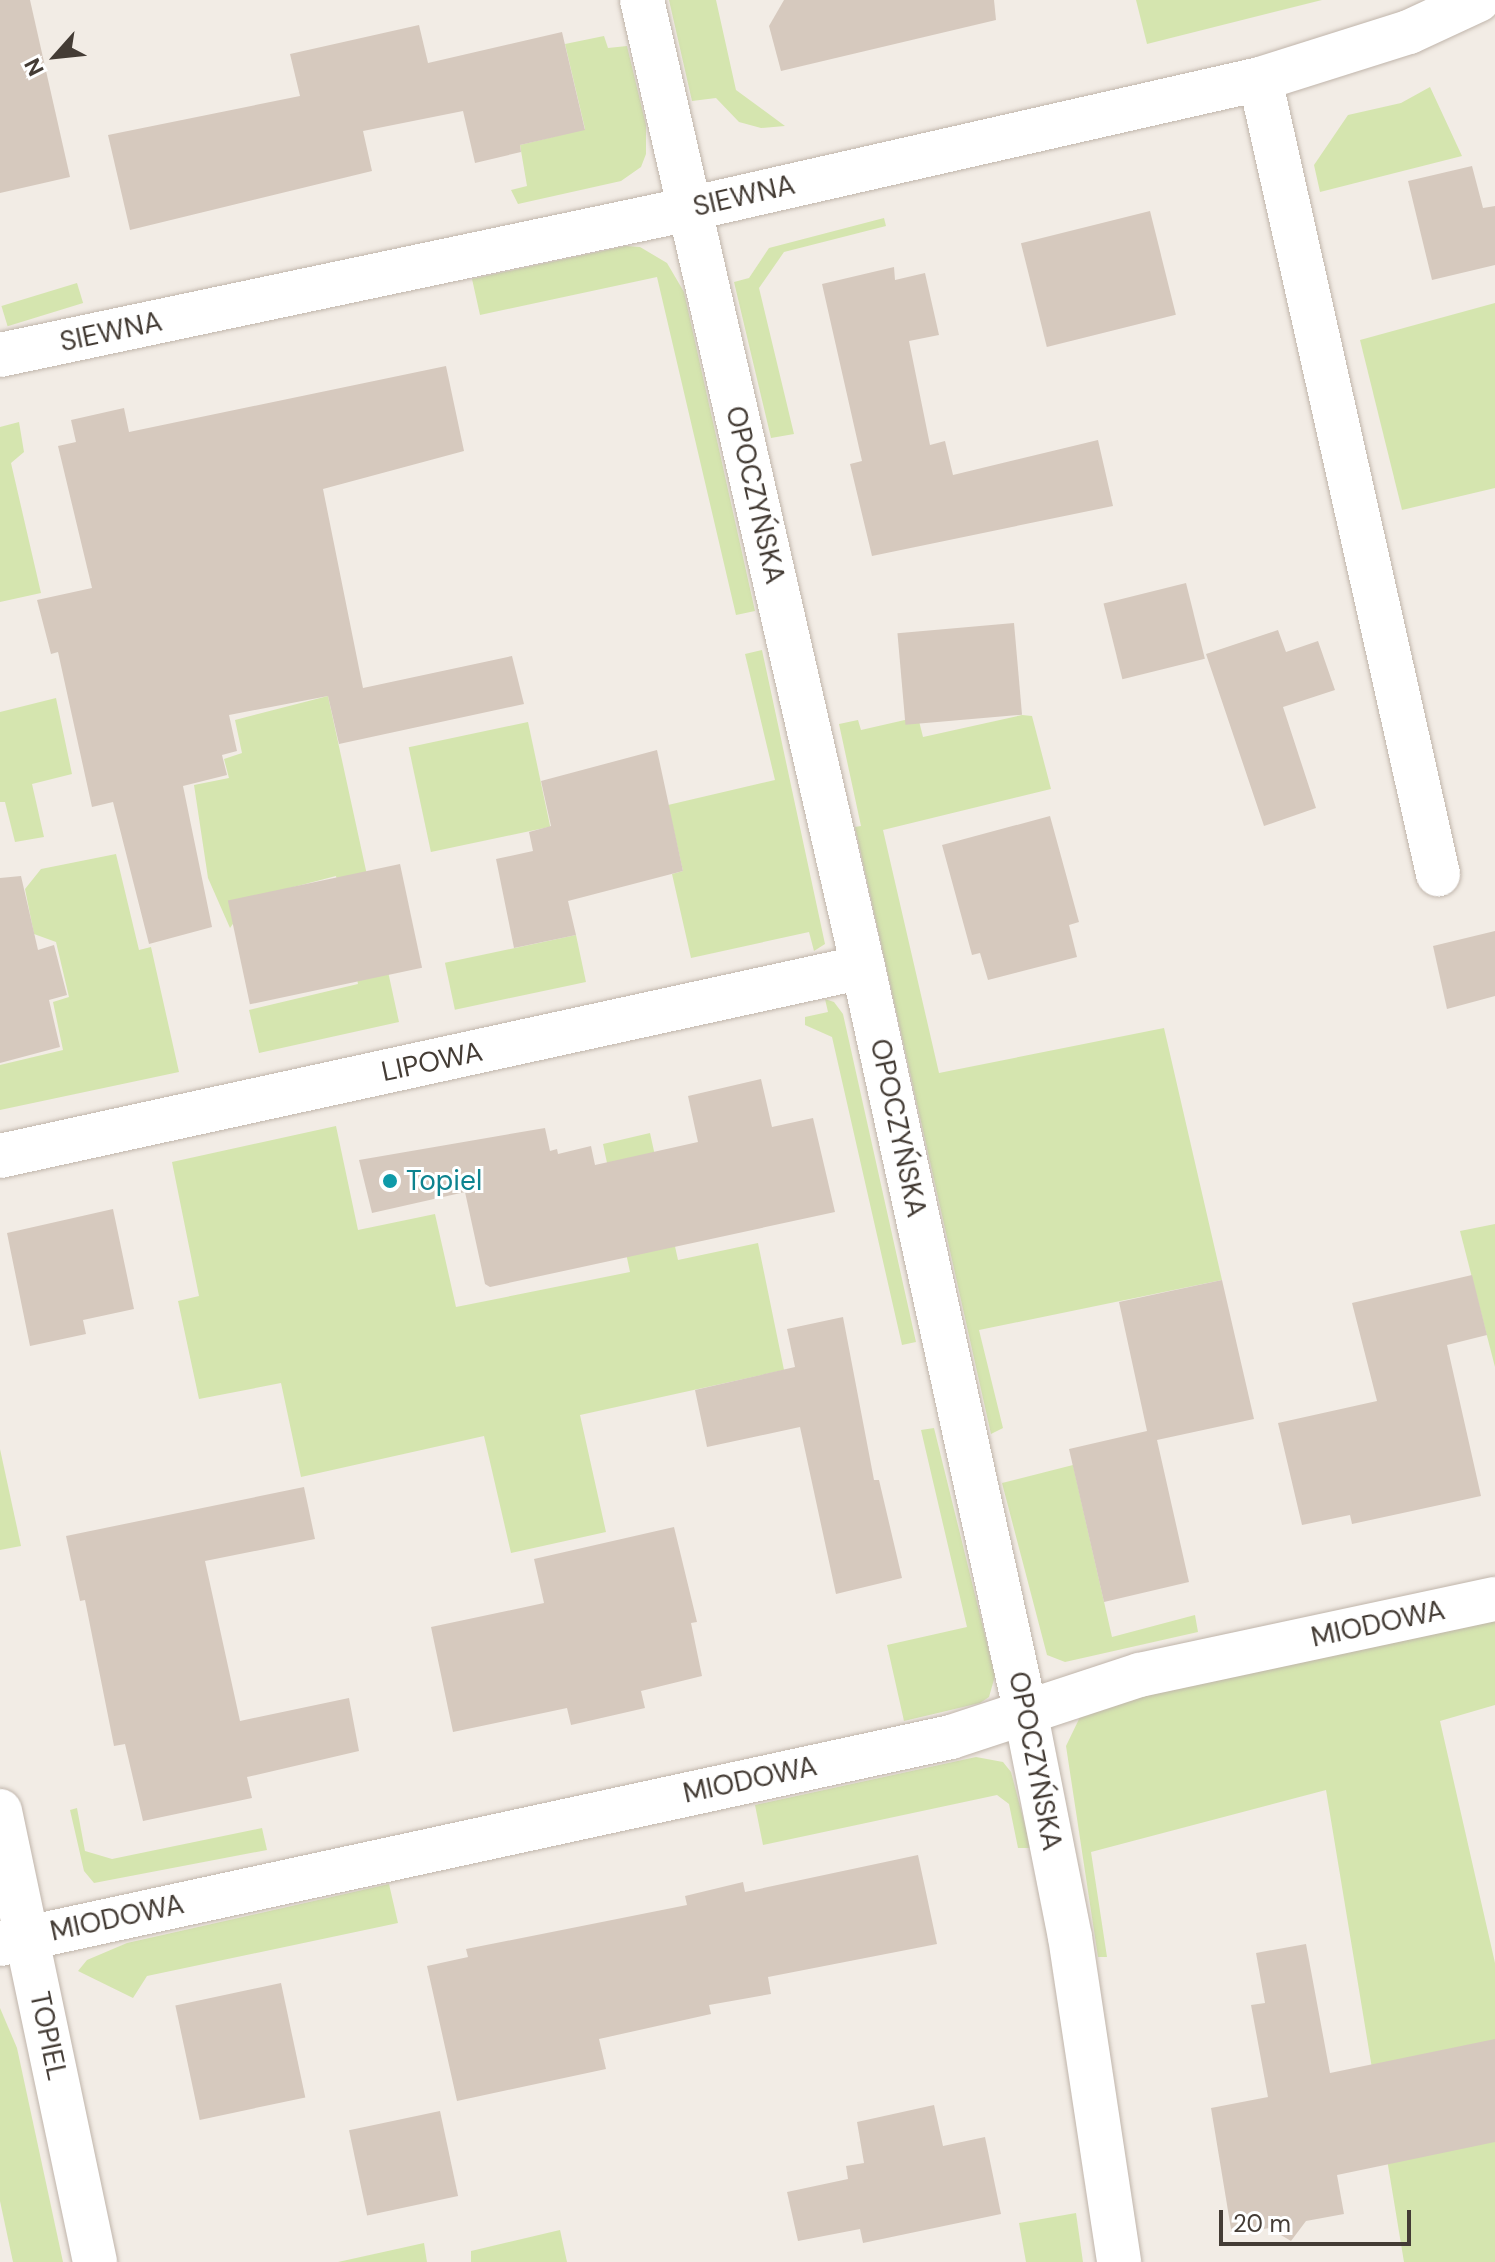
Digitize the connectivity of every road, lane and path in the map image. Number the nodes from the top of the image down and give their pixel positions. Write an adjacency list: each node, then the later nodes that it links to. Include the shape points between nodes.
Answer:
1 (642, 0): 4 (street, OPOCZYŃSKA)
2 (1478, 0): 3 (street, SIEWNA, via 1409,32)
3 (1260, 79): 4 (street, SIEWNA); 6 (street)
4 (689, 209): 5 (street, SIEWNA); 7 (street, OPOCZYŃSKA)
5 (0, 355)
6 (1438, 874)
7 (863, 967): 8 (street, LIPOWA); 10 (street, OPOCZYŃSKA)
8 (0, 1156)
9 (1495, 1599): 10 (street, MIODOWA, via 1140,1675)
10 (1025, 1710): 12 (street, MIODOWA, via 951,1737); 14 (street, OPOCZYŃSKA, via 1070,1937)
11 (0, 1811): 12 (street, TOPIEL)
12 (14, 1940): 13 (street, TOPIEL)
13 (95, 2262)
14 (1119, 2262)

